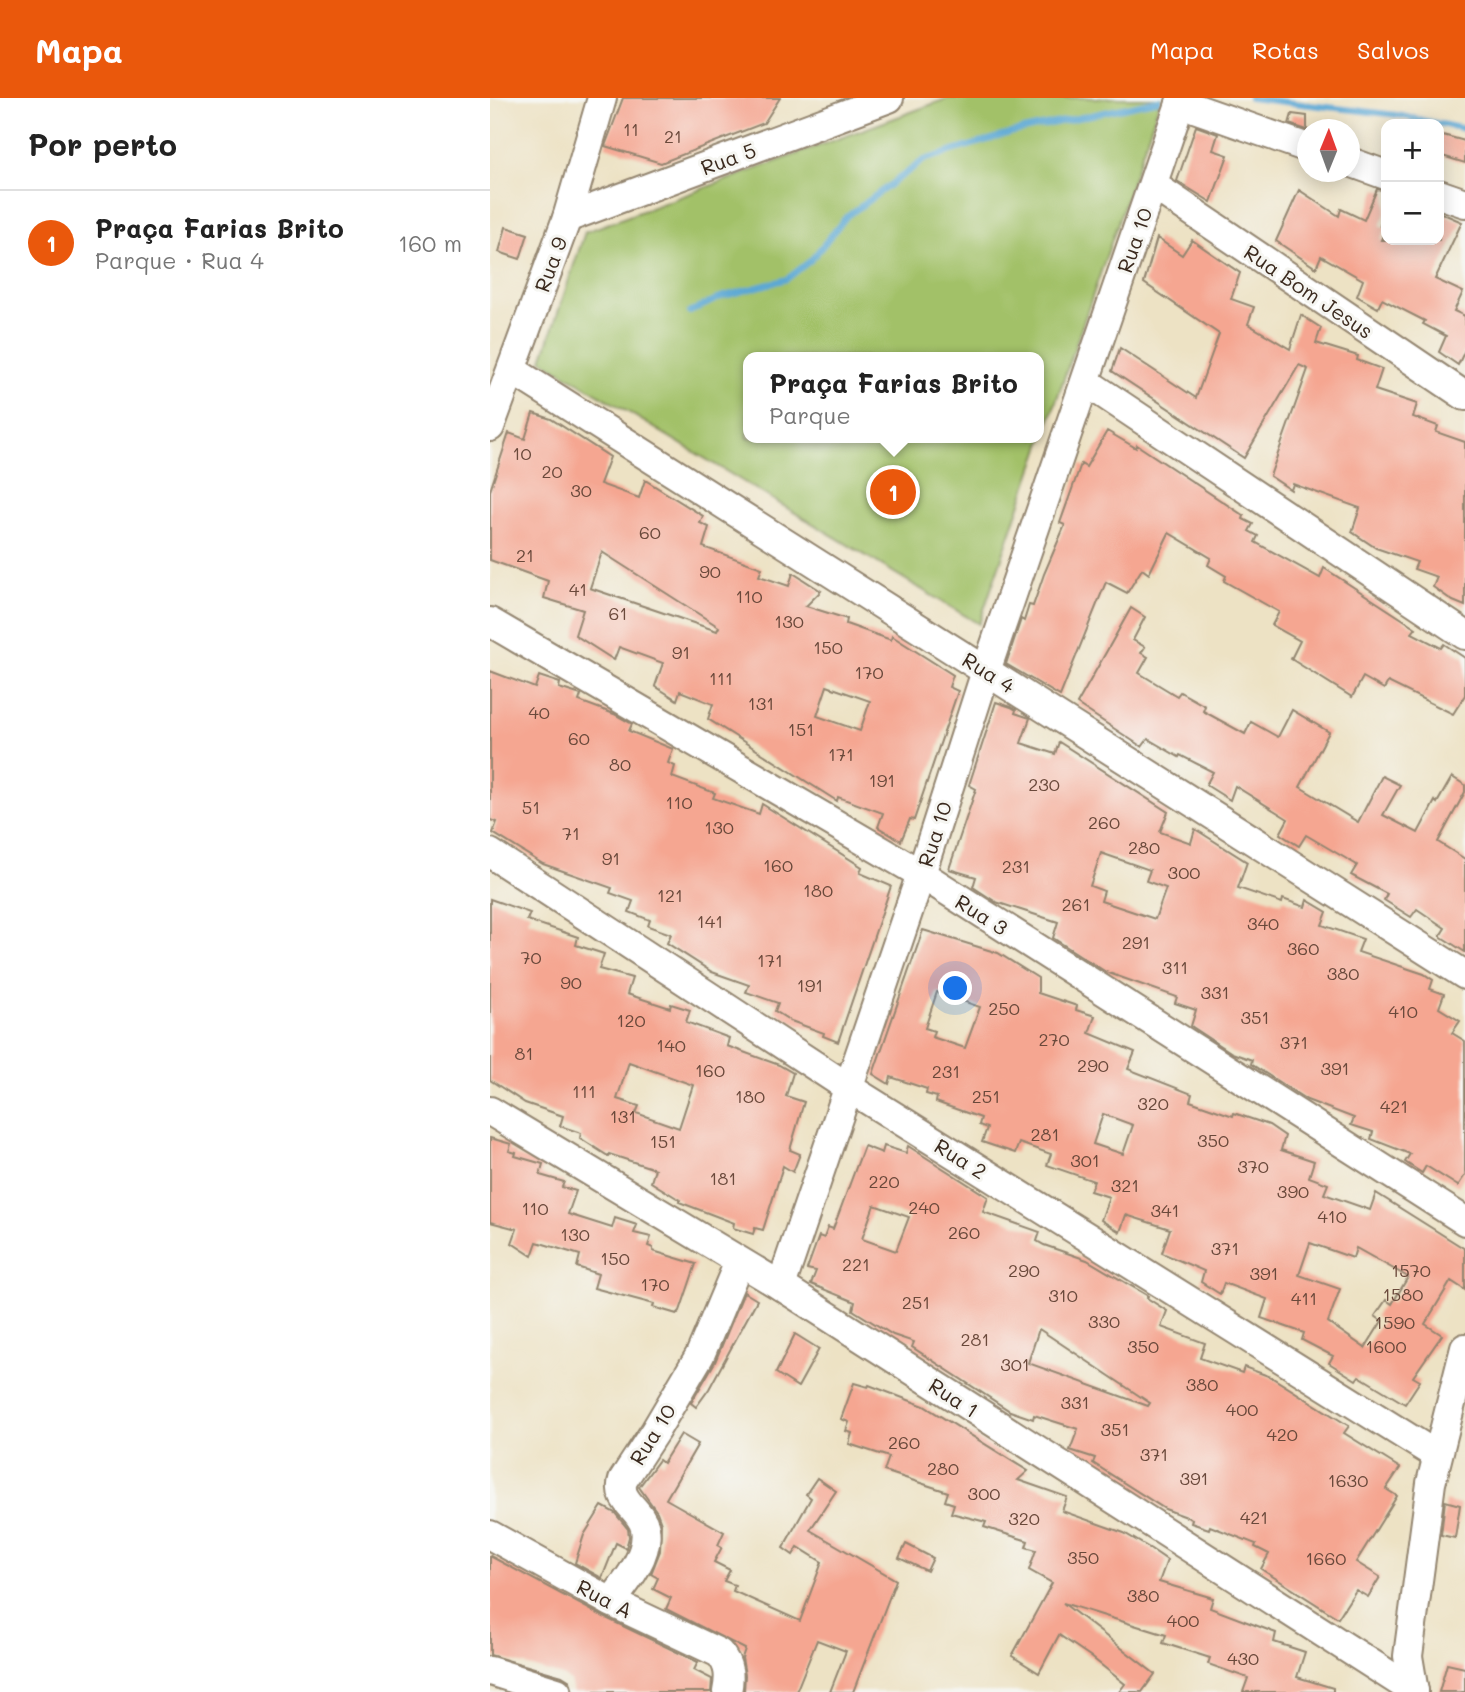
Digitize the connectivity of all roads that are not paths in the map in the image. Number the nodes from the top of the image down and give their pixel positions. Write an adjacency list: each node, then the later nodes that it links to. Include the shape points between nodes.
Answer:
1 (602, 98): 10 (street, Rua 9)
2 (890, 98): 10 (street, Rua 5)
3 (1181, 100): 4 (street); 7 (street, Rua 10)
4 (1297, 144)
5 (1360, 166): 6 (street)
6 (1381, 173)
7 (1153, 186): 12 (street, Rua 10); 13 (street, Rua Bom Jesus)
8 (1444, 196): 9 (street)
9 (1465, 203)
10 (567, 218): 11 (street, Rua 9)
11 (512, 370): 14 (street, Rua 9); 17 (street, Rua 4)
12 (1086, 382): 16 (street); 17 (street, Rua 10)
13 (1465, 396)
14 (490, 427)
15 (490, 622): 19 (street, Rua 3)
16 (1465, 635)
17 (986, 671): 19 (street, Rua 10); 20 (street, Rua 4)
18 (490, 853): 21 (street, Rua 2)
19 (921, 874): 21 (street, Rua 10); 23 (street, Rua 3)
20 (1465, 975)
21 (849, 1088): 25 (street, Rua 10); 27 (street, Rua 2)
22 (490, 1111): 24 (street, Rua 1)
23 (1465, 1221)
24 (739, 1262): 25 (street, Rua 1); 29 (street, Rua 10, via 700,1355 623,1480 623,1496 642,1519 645,1536 640,1557)
25 (781, 1286): 31 (street, Rua 1)
26 (1465, 1348): 27 (street)
27 (1436, 1455): 31 (street)
28 (490, 1535): 29 (street, Rua A)
29 (611, 1602): 33 (street, Rua A, via 723,1657 730,1674)
30 (490, 1671): 32 (street)
31 (1404, 1682)
32 (557, 1692)
33 (727, 1692)

